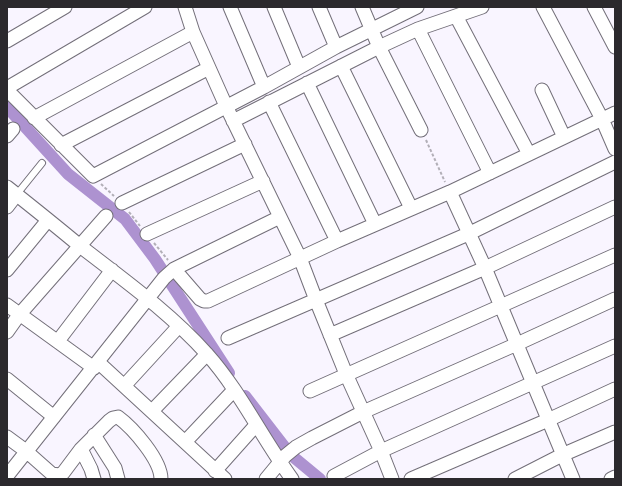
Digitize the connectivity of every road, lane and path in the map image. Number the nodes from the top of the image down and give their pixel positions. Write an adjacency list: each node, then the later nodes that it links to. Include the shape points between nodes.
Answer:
1 (65, 7): 17 (street)
2 (145, 7): 26 (street)
3 (184, 7): 16 (street)
4 (230, 7): 25 (street)
5 (274, 7): 22 (street)
6 (319, 7): 18 (street)
7 (362, 7): 14 (street)
8 (482, 7): 12 (street)
9 (543, 7): 32 (street)
10 (594, 7): 13 (street)
11 (411, 8): 14 (street)
12 (456, 16): 15 (street); 39 (street)
13 (610, 26): 20 (street)
14 (371, 29): 18 (street); 19 (street)
15 (418, 29): 19 (street); 42 (street)
16 (193, 32): 23 (street); 31 (street)
17 (7, 41)
18 (336, 47): 22 (street)
19 (379, 47): 21 (street); 34 (street)
20 (615, 47)
21 (341, 66): 24 (street); 49 (street)
22 (299, 67): 25 (street)
23 (209, 68): 29 (street); 37 (street)
24 (307, 83): 28 (street); 53 (street)
25 (264, 87): 29 (street)
26 (7, 89): 31 (street)
27 (542, 90): 35 (street)
28 (269, 102): 33 (street); 56 (street)
29 (226, 106): 33 (street); 37 (street, via 93,176)
30 (615, 113): 32 (street)
31 (34, 118): 37 (street)
32 (602, 119): 35 (street); 38 (street)
33 (233, 121): 36 (street)
34 (421, 130): 45 (path)
35 (564, 137): 39 (street)
36 (245, 144): 43 (street); 46 (street)
37 (61, 145)
38 (615, 149)
39 (529, 154): 42 (street)
40 (615, 162): 55 (street)
41 (42, 163): 44 (lane)
42 (490, 173): 45 (street)
43 (263, 181): 51 (street); 54 (street)
44 (12, 191): 47 (street); 52 (street)
45 (450, 192): 49 (street); 55 (street)
46 (122, 204)
47 (7, 207)
48 (615, 207): 60 (street)
49 (411, 208): 53 (street)
50 (106, 216): 57 (street)
51 (280, 217): 59 (street); 63 (street)
52 (48, 220): 57 (street); 61 (street)
53 (375, 224): 56 (street)
54 (147, 234): 63 (path)
55 (468, 234): 60 (street); 66 (street)
56 (337, 241): 59 (street)
57 (79, 245): 62 (street); 69 (street)
58 (615, 255): 68 (street)
59 (300, 258): 63 (street, via 204,301); 66 (street)
60 (485, 268): 68 (street); 72 (street)
61 (7, 270)
62 (112, 270): 64 (street); 74 (street)
63 (169, 273): 64 (street)
64 (148, 298): 70 (street); 78 (street)
65 (615, 298): 75 (street)
66 (316, 300): 72 (street); 73 (street)
67 (7, 305): 69 (street)
68 (501, 306): 75 (street); 79 (street)
69 (19, 315): 71 (street); 74 (street)
70 (179, 326): 77 (street); 82 (street)
71 (7, 332)
72 (330, 336): 79 (street)
73 (228, 338)
74 (58, 341): 78 (street)
75 (517, 344): 81 (street); 87 (street)
76 (615, 346): 81 (street)
77 (207, 354): 84 (street); 86 (street)
78 (96, 365): 82 (street); 88 (street)
79 (346, 374): 85 (street); 87 (street)
80 (7, 379): 88 (street)
81 (533, 383): 89 (street); 97 (street)
82 (124, 386): 86 (street)
83 (615, 389): 89 (street)
84 (234, 390): 90 (street); 94 (street)
85 (310, 391)
86 (152, 411): 94 (street)
87 (363, 412): 97 (street); 99 (street, via 296,447)
88 (54, 417): 96 (street)
89 (548, 420): 98 (street); 110 (street)
90 (256, 425): 99 (street); 100 (street)
91 (615, 432): 98 (street)
92 (94, 435): 95 (street); 105 (street, via 115,468); 106 (street, via 113,418 118,417 153,456 161,471)
93 (7, 437): 96 (street)
94 (184, 442): 100 (street)
95 (81, 449): 96 (street, via 63,473 58,475 52,474); 104 (street)
96 (26, 451): 101 (street)
97 (381, 451): 102 (street); 109 (street)
98 (562, 455): 111 (street); 112 (street)
99 (280, 463): 107 (street); 108 (street)
100 (220, 475)
101 (7, 476)
102 (334, 476)
103 (615, 477): 113 (street)
104 (94, 479)
105 (118, 479)
106 (161, 479)
107 (266, 479)
108 (292, 479)
109 (392, 479)
110 (411, 479)
111 (515, 479)
112 (573, 479)
113 (611, 479)

